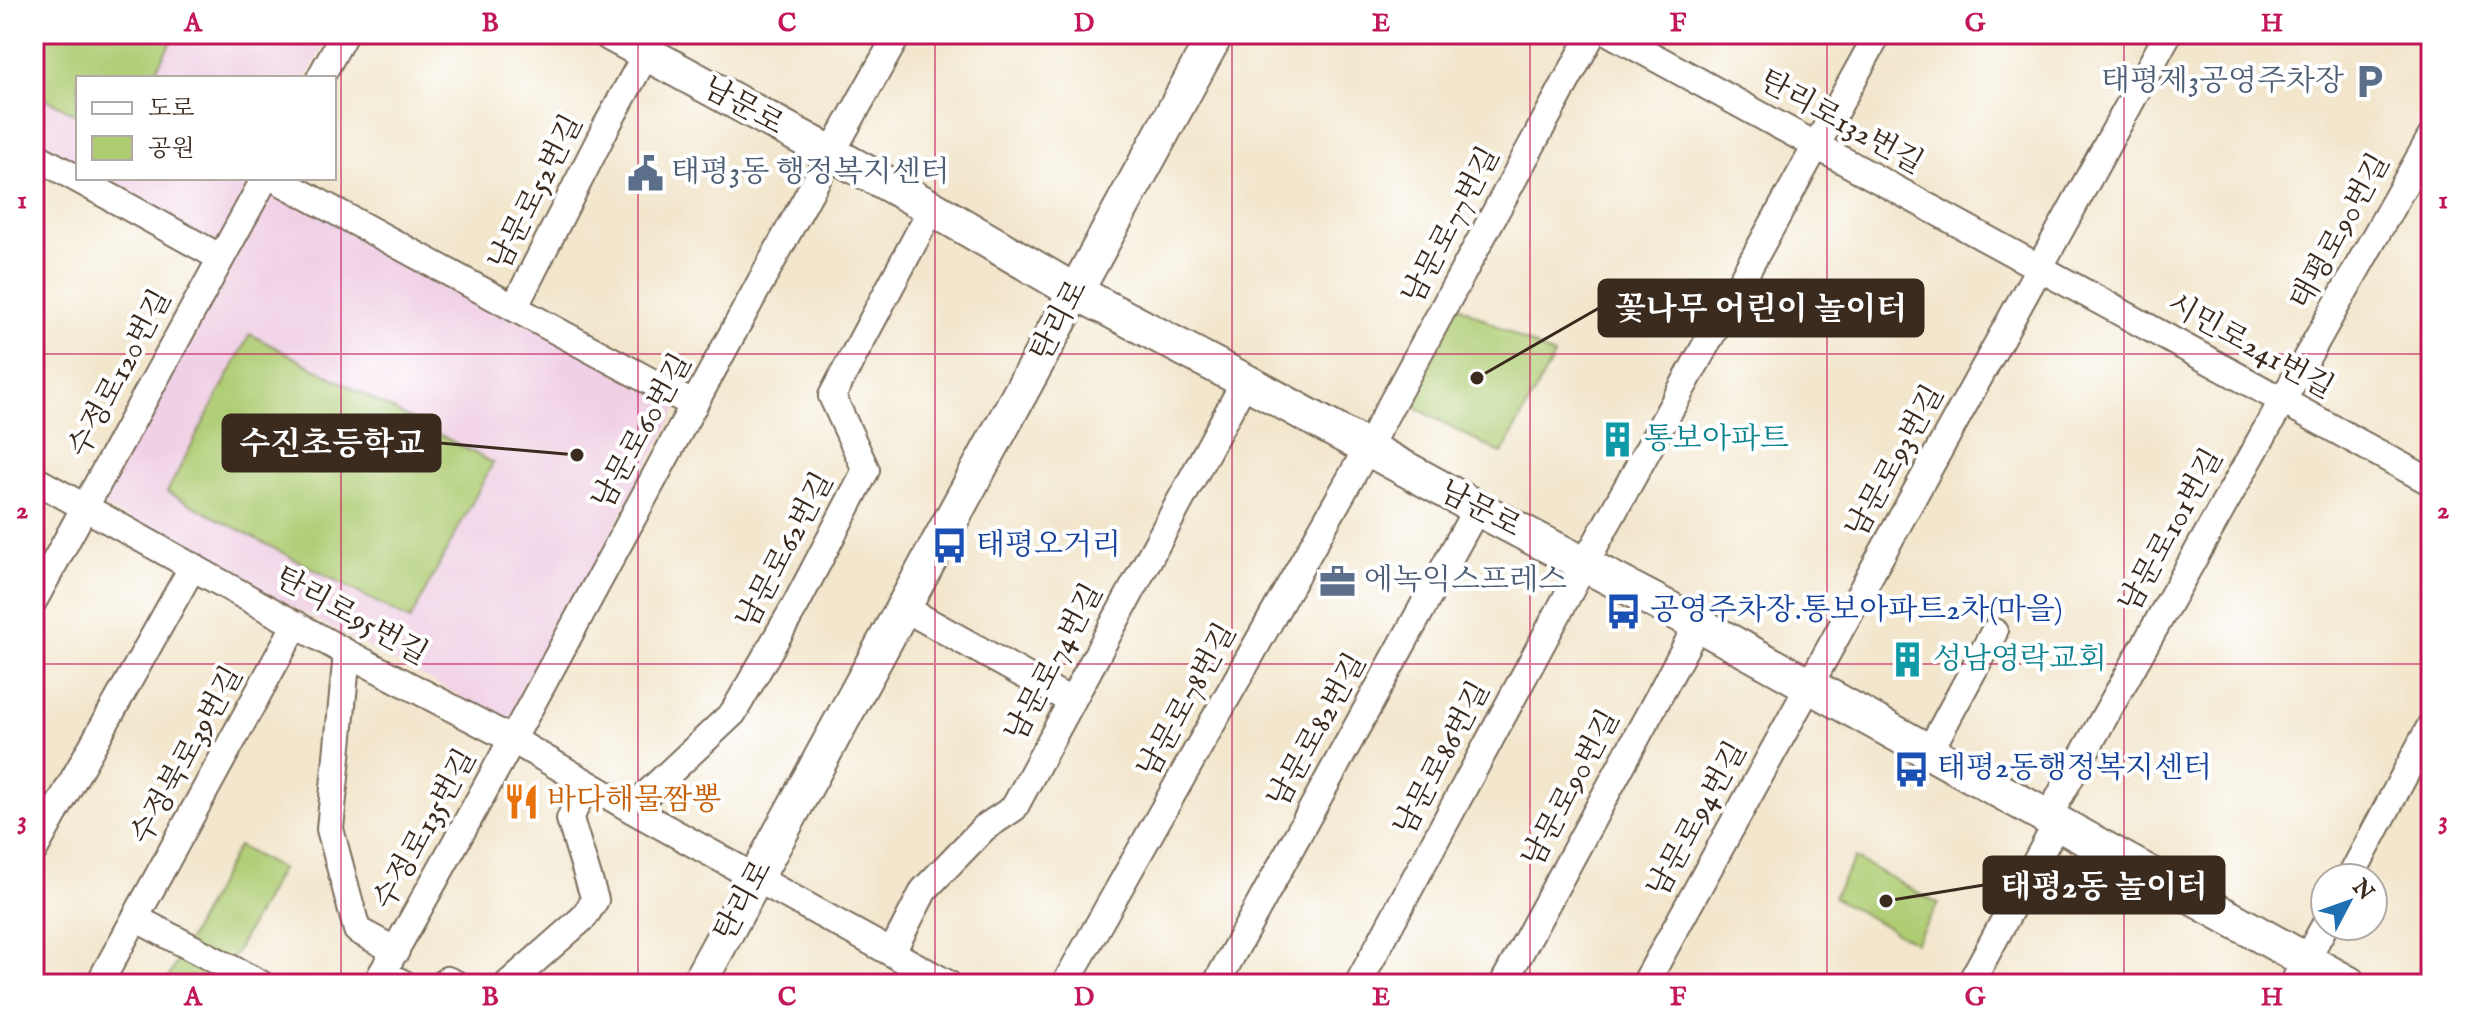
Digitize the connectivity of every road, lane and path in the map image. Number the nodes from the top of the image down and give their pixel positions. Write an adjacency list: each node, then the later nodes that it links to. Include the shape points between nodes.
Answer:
1 (344, 34): 10 (street)
2 (898, 34): 13 (street, 남문로60번길)
3 (1216, 34): 22 (main road, 탄리로)
4 (1592, 34): 27 (street, 남문로77번길)
5 (1612, 34): 12 (street, 탄리로132번길)
6 (1878, 34): 12 (street, 남문로86번길)
7 (2168, 34): 21 (street, 남문로93번길)
8 (616, 35): 9 (main road, 남문로)
9 (646, 54): 13 (main road, 남문로); 23 (street, 남문로52번길)
10 (321, 76)
11 (2431, 137): 25 (street, 태평로90번길)
12 (1816, 145): 21 (street, 탄리로132번길); 32 (street, 남문로86번길)
13 (830, 154): 19 (main road, 남문로); 26 (street, 남문로60번길)
14 (34, 155): 15 (street)
15 (76, 178)
16 (79, 180): 20 (street)
17 (264, 180): 20 (street, 수정로120번길)
18 (278, 180): 23 (street)
19 (932, 208): 22 (main road, 남문로); 46 (street, 남문로62번길, via 832,396 866,470 733,713)
20 (221, 258): 30 (street, 수정로120번길)
21 (2039, 268): 25 (street, 시민로241번길); 40 (street, 남문로93번길)
22 (1076, 292): 24 (main road, 남문로); 35 (main road, 탄리로)
23 (514, 308): 26 (street, 남문로52번길)
24 (1245, 381): 27 (main road, 남문로); 41 (street, 남문로74번길)
25 (2282, 401): 29 (street, 시민로241번길); 47 (street, 남문로101번길)
26 (694, 405): 43 (street, 남문로60번길)
27 (1367, 449): 31 (main road, 남문로); 64 (street, 남문로78번길)
28 (34, 479): 30 (street, 탄리로95번길)
29 (2431, 482)
30 (86, 507): 33 (street, 탄리로95번길); 34 (street, 수정로120번길)
31 (1477, 508): 32 (main road, 남문로); 65 (street, 남문로82번길)
32 (1584, 565): 37 (main road, 남문로); 66 (street, 남문로86번길)
33 (193, 566): 36 (street, 탄리로95번길); 48 (street)
34 (34, 600)
35 (904, 608): 41 (street); 50 (main road, 탄리로)
36 (296, 624): 39 (street, 탄리로95번길); 51 (street, 수정북로39번길)
37 (1698, 624): 40 (main road, 남문로); 67 (street, 남문로90번길)
38 (1994, 632): 44 (street)
39 (347, 653): 43 (street, 탄리로95번길); 55 (street, 수정로135번길, via 330,829 357,930)
40 (1809, 686): 44 (main road, 남문로); 68 (street, 남문로94번길)
41 (1071, 701): 53 (street, 남문로74번길, via 1014,808 984,828 924,890)
42 (2431, 725): 49 (street)
43 (513, 740): 45 (street, 탄리로95번길); 55 (street, 수정로135번길)
44 (1929, 752): 47 (main road, 남문로)
45 (586, 783): 46 (street, 탄리로95번길); 61 (street, via 570,819 595,900 584,917)
46 (631, 809): 50 (street, 탄리로95번길)
47 (2052, 820): 54 (main road, 남문로); 69 (street, 남문로101번길)
48 (34, 850)
49 (2358, 862)
50 (757, 878): 53 (street, 탄리로95번길); 62 (main road, 탄리로)
51 (135, 918): 57 (street, 수정북로39번길); 58 (street)
52 (2316, 942): 54 (street)
53 (892, 952): 56 (street, 탄리로95번길)
54 (2299, 972): 70 (main road, 남문로)
55 (390, 973)
56 (919, 977): 63 (street, 탄리로95번길)
57 (99, 984)
58 (261, 984)
59 (442, 984): 60 (street)
60 (456, 984)
61 (508, 984)
62 (698, 984)
63 (948, 984)
64 (1065, 984)
65 (1216, 984)
66 (1358, 984)
67 (1503, 984)
68 (1645, 984)
69 (1970, 984)
70 (2349, 984)

